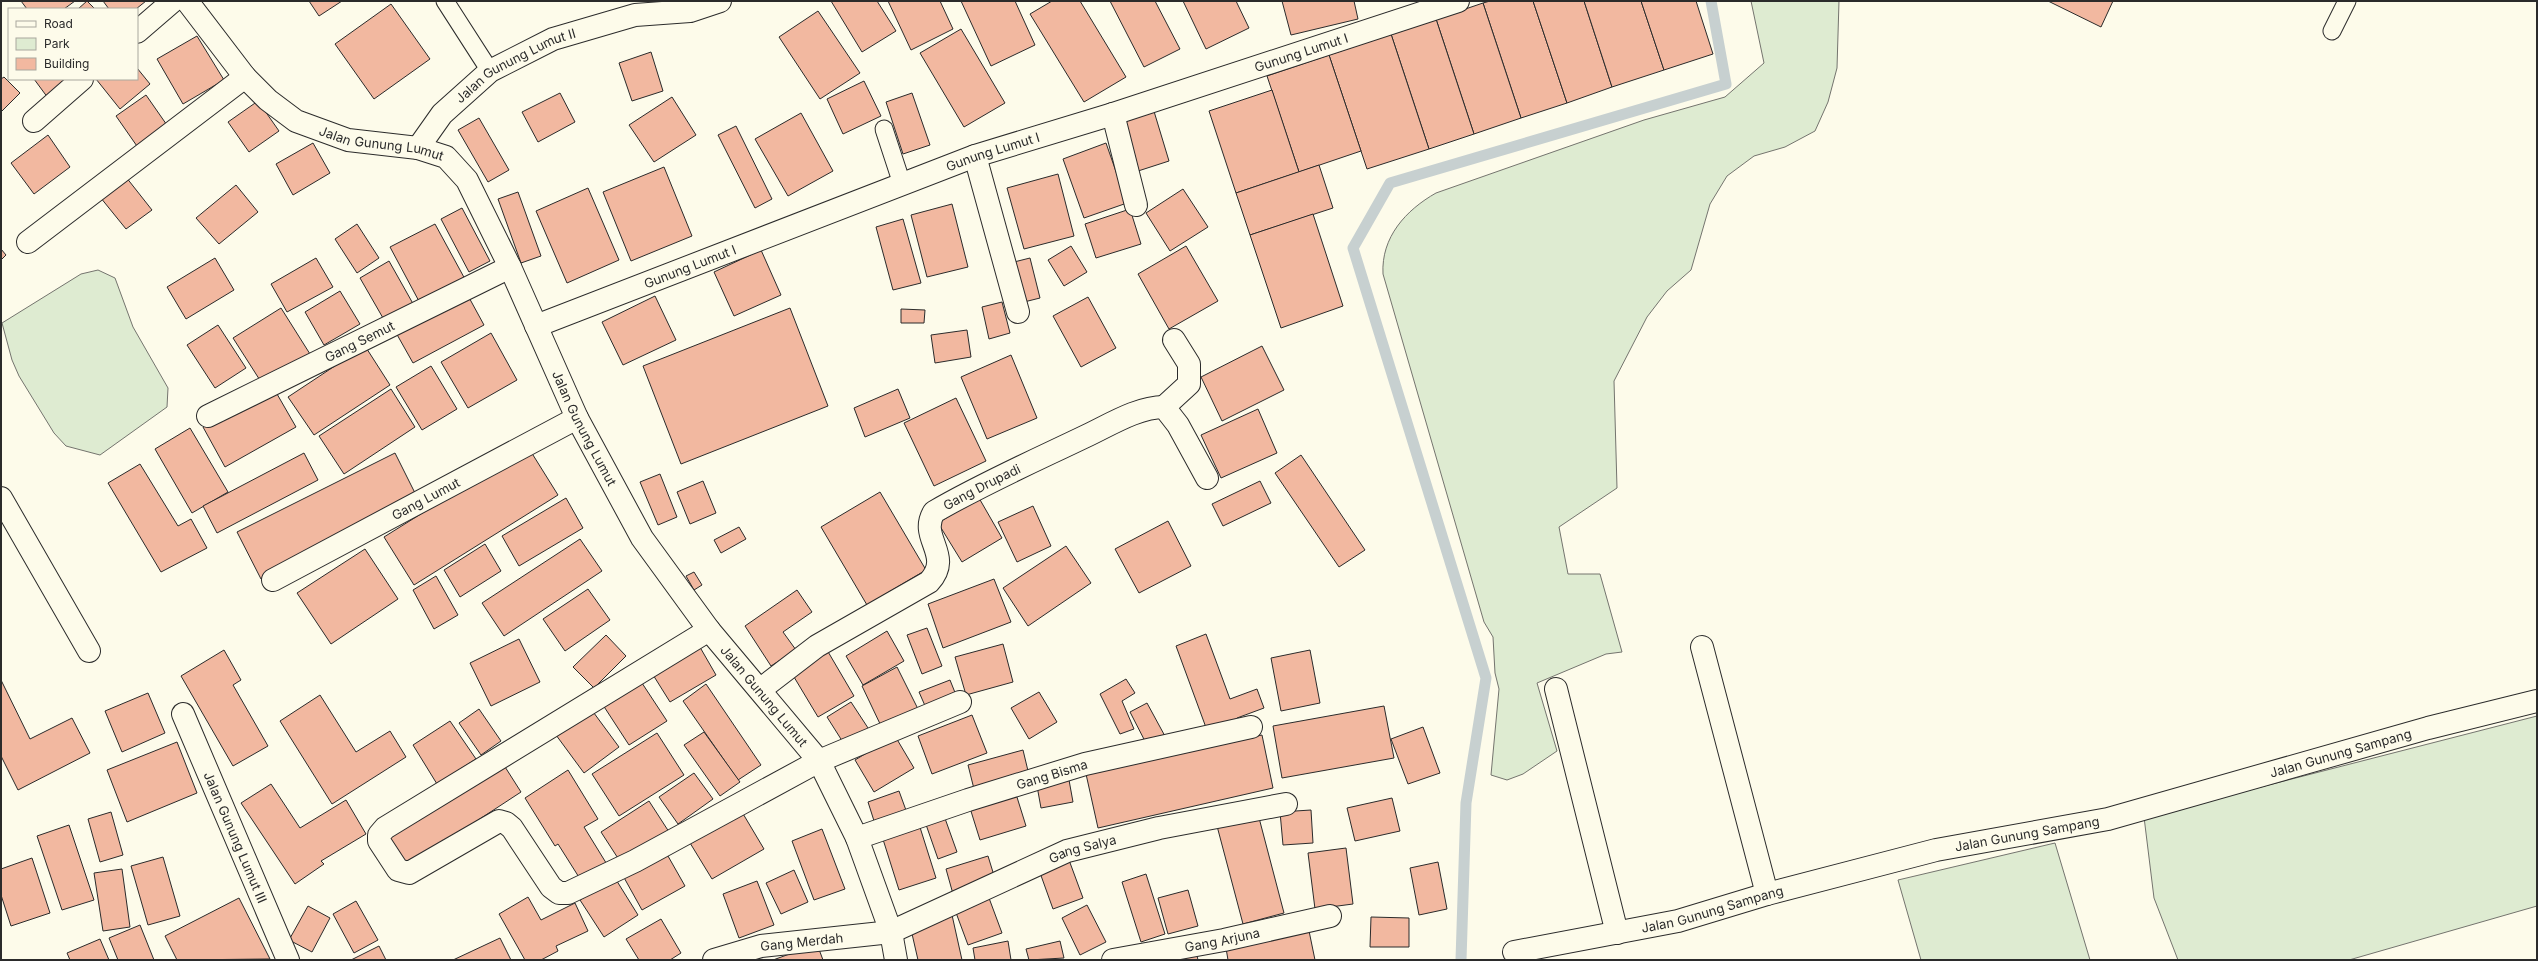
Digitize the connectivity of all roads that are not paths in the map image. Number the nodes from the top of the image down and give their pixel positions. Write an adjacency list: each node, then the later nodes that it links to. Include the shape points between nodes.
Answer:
1 (173, 1): 8 (street)
2 (187, 1): 11 (street, Jalan Gunung Lumut)
3 (445, 1): 10 (lane)
4 (720, 1): 7 (street, Jalan Gunung Lumut II, via 690,11)
5 (1458, 1): 13 (street, Gunung Lumut I)
6 (2346, 1): 9 (lane)
7 (632, 8): 10 (street, Jalan Gunung Lumut II, via 553,39)
8 (138, 31)
9 (2332, 31)
10 (490, 71): 16 (street, Jalan Gunung Lumut II, via 442,114)
11 (244, 77): 16 (street, Jalan Gunung Lumut, via 268,100 296,121 348,140); 20 (street)
12 (81, 80): 14 (street)
13 (1113, 114): 17 (street, Gunung Lumut I); 19 (street)
14 (34, 121)
15 (884, 129): 18 (lane)
16 (418, 148): 21 (street, Jalan Gunung Lumut, via 446,156 467,180)
17 (975, 156): 18 (street, Gunung Lumut I); 22 (street)
18 (902, 184): 23 (street, Gunung Lumut I)
19 (1136, 205)
20 (28, 242)
21 (510, 268): 23 (street, Jalan Gunung Lumut); 26 (street, Gang Semut)
22 (1018, 312)
23 (536, 326): 27 (street, Jalan Gunung Lumut)
24 (1174, 340): 25 (street, via 1189,364 1189,384)
25 (1164, 407): 28 (street, via 1178,425); 34 (street, Gang Drupadi, via 1155,407 1119,421 934,512 929,521 929,530 939,562 937,573 929,582 817,646)
26 (208, 416)
27 (577, 418): 30 (street, Gang Lumut); 31 (street, Jalan Gunung Lumut, via 642,538)
28 (1207, 478)
29 (1, 498): 33 (street)
30 (273, 580)
31 (709, 630): 34 (street, Jalan Gunung Lumut); 40 (street, via 385,828 379,835 379,842 398,870 409,873 499,821 512,828 551,887 559,893 568,893 635,861)
32 (1702, 647): 43 (street)
33 (89, 651)
34 (760, 689): 40 (street, Jalan Gunung Lumut)
35 (1556, 689): 46 (street)
36 (2537, 701): 43 (street, Jalan Gunung Sampang, via 2428,728 2108,819 1936,850)
37 (960, 702): 40 (street)
38 (183, 714): 49 (street, Jalan Gunung Lumut III)
39 (1251, 727): 42 (street, Gang Bisma, via 1085,764)
40 (819, 761): 42 (street, Jalan Gunung Lumut)
41 (1286, 804): 45 (street, Gang Salya, via 1159,828 1067,852)
42 (857, 838): 45 (street, Jalan Gunung Lumut)
43 (1767, 894): 46 (street, Jalan Gunung Sampang, via 1678,921)
44 (1330, 916): 52 (street, Gang Arjuna, via 1224,940)
45 (891, 932): 50 (street, Gang Merdah, via 761,946); 51 (street, Jalan Gunung Lumut)
46 (1617, 933): 48 (street, Jalan Gunung Sampang)
47 (1514, 952): 48 (street, Jalan Gunung Sampang)
48 (1553, 953)
49 (288, 960)
50 (714, 960)
51 (896, 960)
52 (1113, 960)

